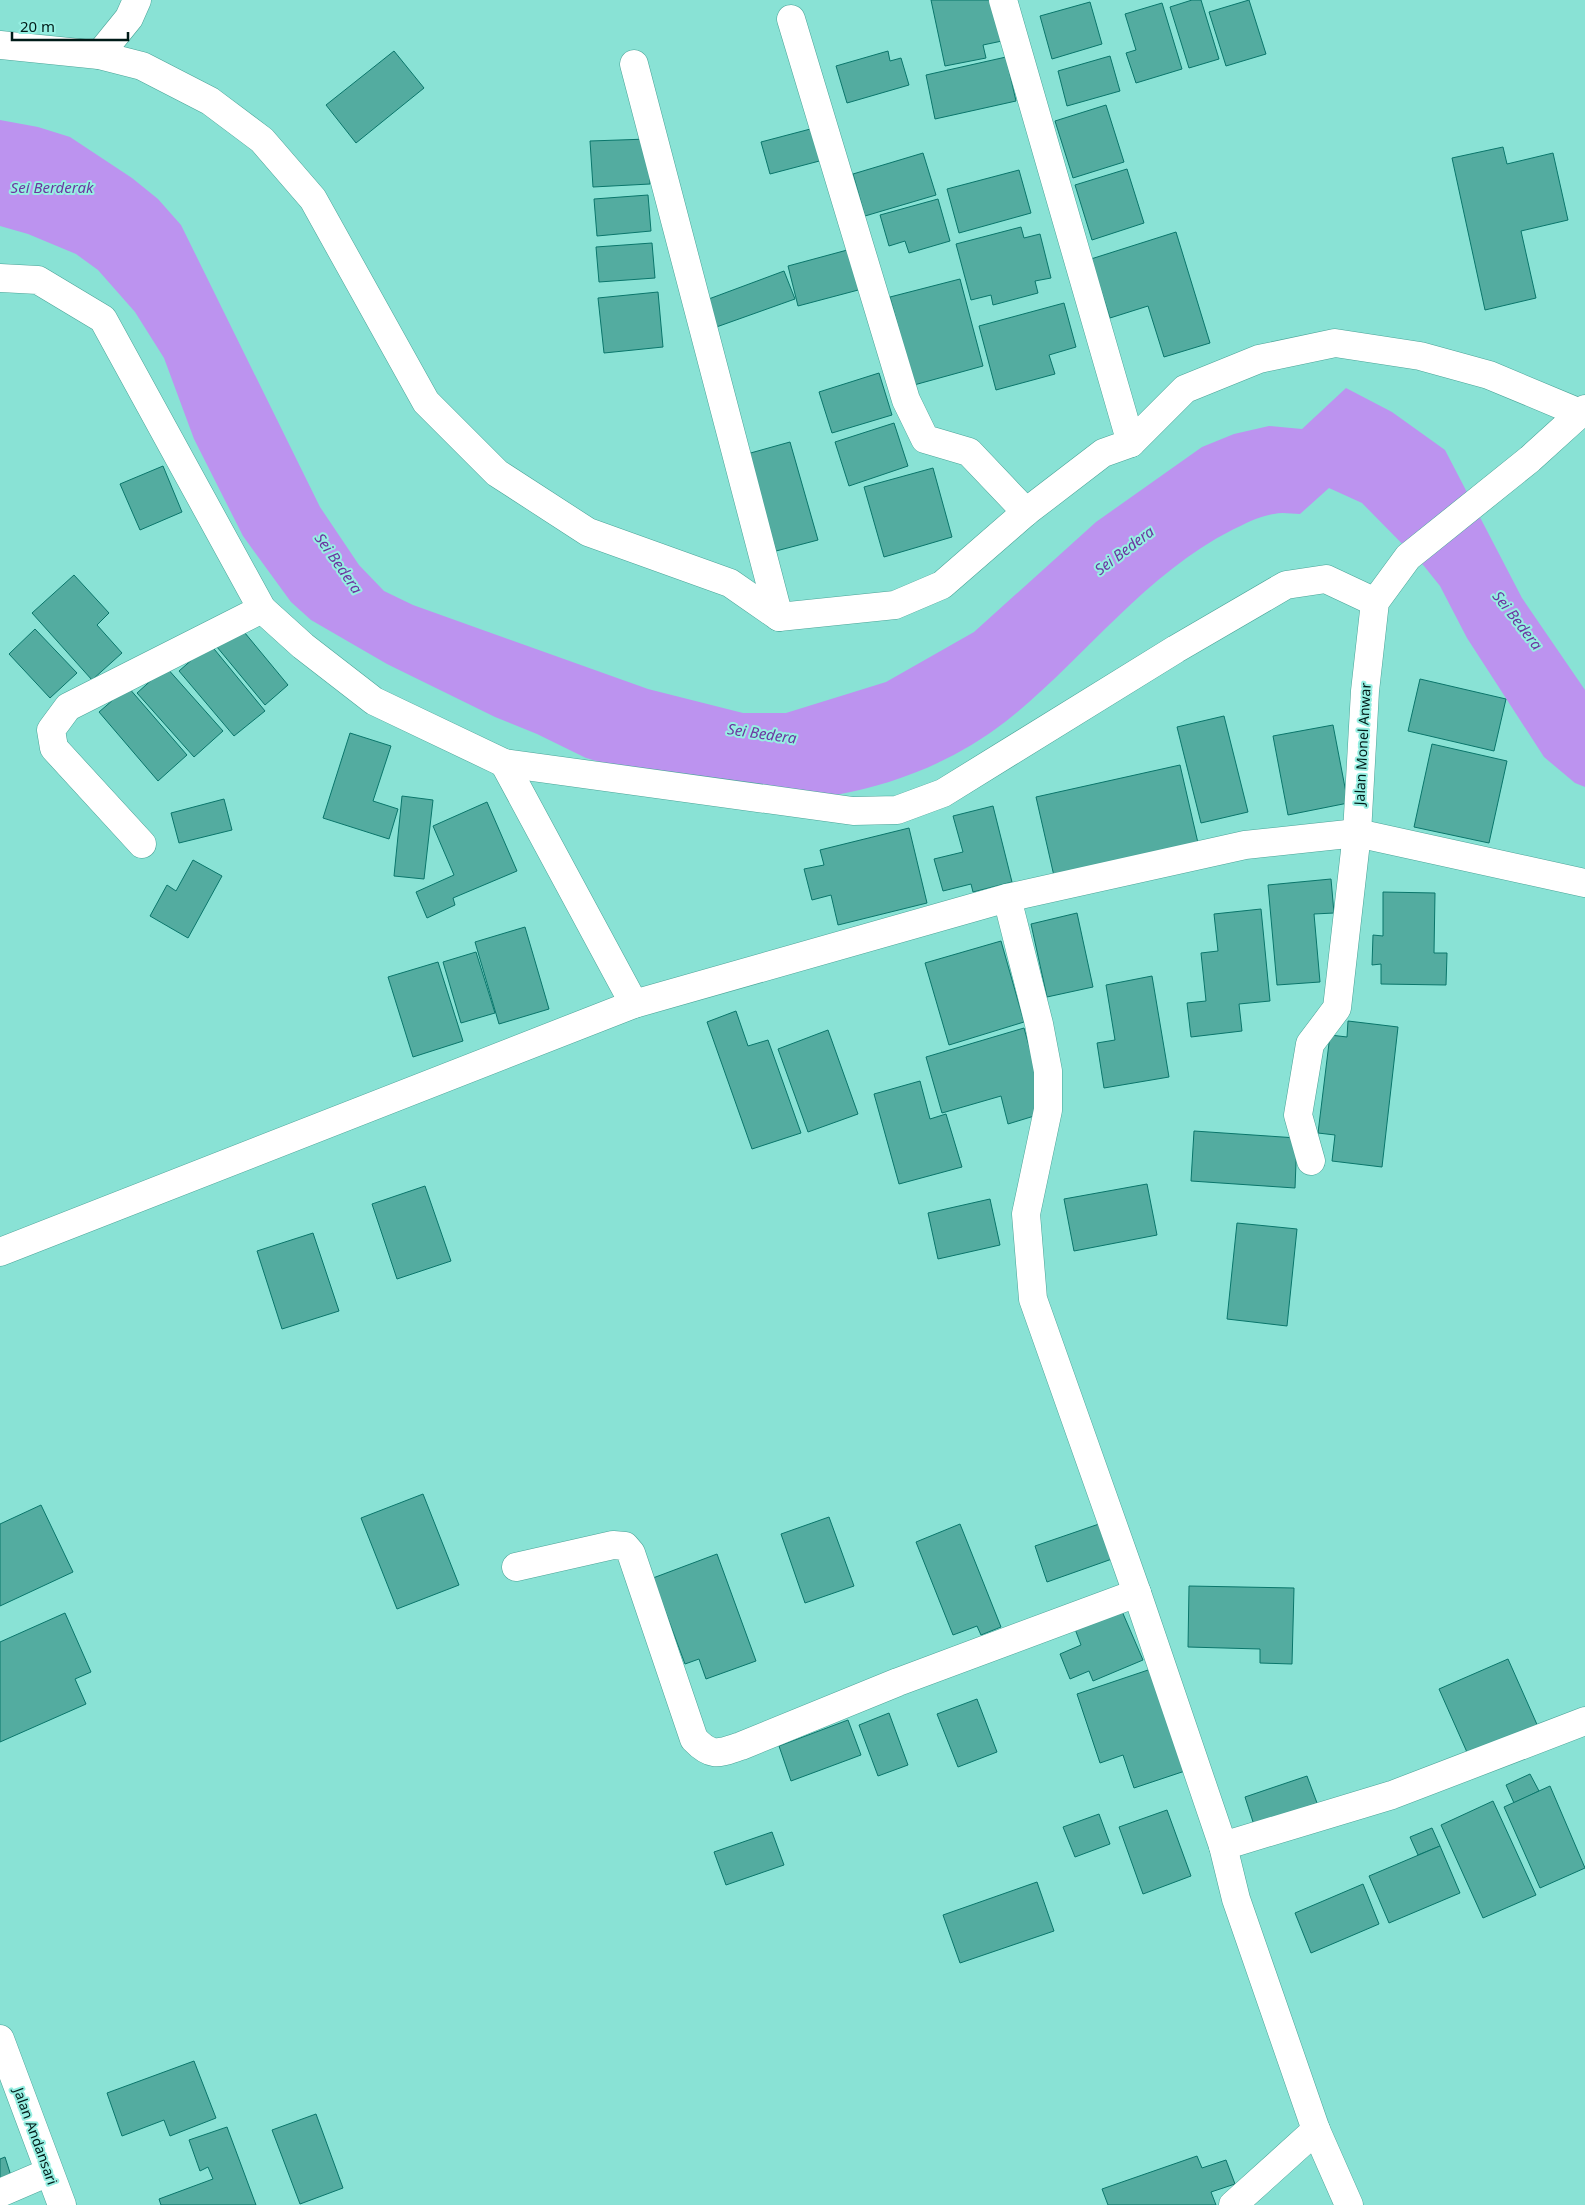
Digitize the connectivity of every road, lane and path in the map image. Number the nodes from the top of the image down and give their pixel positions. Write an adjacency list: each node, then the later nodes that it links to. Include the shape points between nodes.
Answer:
1 (137, 0): 5 (street, via 129,18)
2 (1003, 0): 9 (street)
3 (791, 19): 10 (street, via 906,400 925,439 969,452)
4 (0, 45): 5 (street)
5 (99, 55): 13 (street, via 142,66 210,101 262,140 313,199 426,402 497,473 588,532 730,583)
6 (634, 64): 13 (street)
7 (0, 278): 12 (street, via 38,280 103,319)
8 (1583, 411): 9 (street, via 1489,375 1420,356 1335,343 1258,359 1185,389); 11 (street, Jalan Monel Anwar, via 1530,459 1408,557)
9 (1131, 444): 10 (street, via 1102,453)
10 (1026, 512): 13 (street, via 942,585 895,606)
11 (1375, 602): 14 (street, via 1326,579 1286,585 943,793 897,810 852,811); 15 (street, Jalan Monel Anwar, via 1365,691)
12 (262, 609): 14 (street, via 303,646 374,701); 16 (street, via 68,707 51,730 54,748)
13 (779, 617)
14 (504, 763): 19 (street)
15 (1357, 833): 17 (street); 18 (street, via 1245,845); 20 (street, Jalan Monel Anwar, via 1337,1008 1310,1044 1298,1115)
16 (142, 844)
17 (1585, 884)
18 (1007, 898): 19 (street); 23 (street, via 1048,1071 1048,1110 1026,1214 1032,1298)
19 (634, 1004): 21 (street)
20 (1311, 1161)
21 (0, 1252)
22 (516, 1567): 23 (street, via 613,1545 625,1546 631,1553 694,1739 704,1749 716,1754)
23 (1137, 1593): 25 (street)
24 (1585, 1721): 25 (street, via 1392,1795)
25 (1223, 1846): 27 (street, via 1236,1899)
26 (0, 2039): 28 (street, Jalan Andansari)
27 (1316, 2130): 31 (street); 32 (street)
28 (49, 2172): 29 (street); 30 (street, Jalan Andansari)
29 (0, 2193)
30 (62, 2205)
31 (1233, 2205)
32 (1350, 2205)

